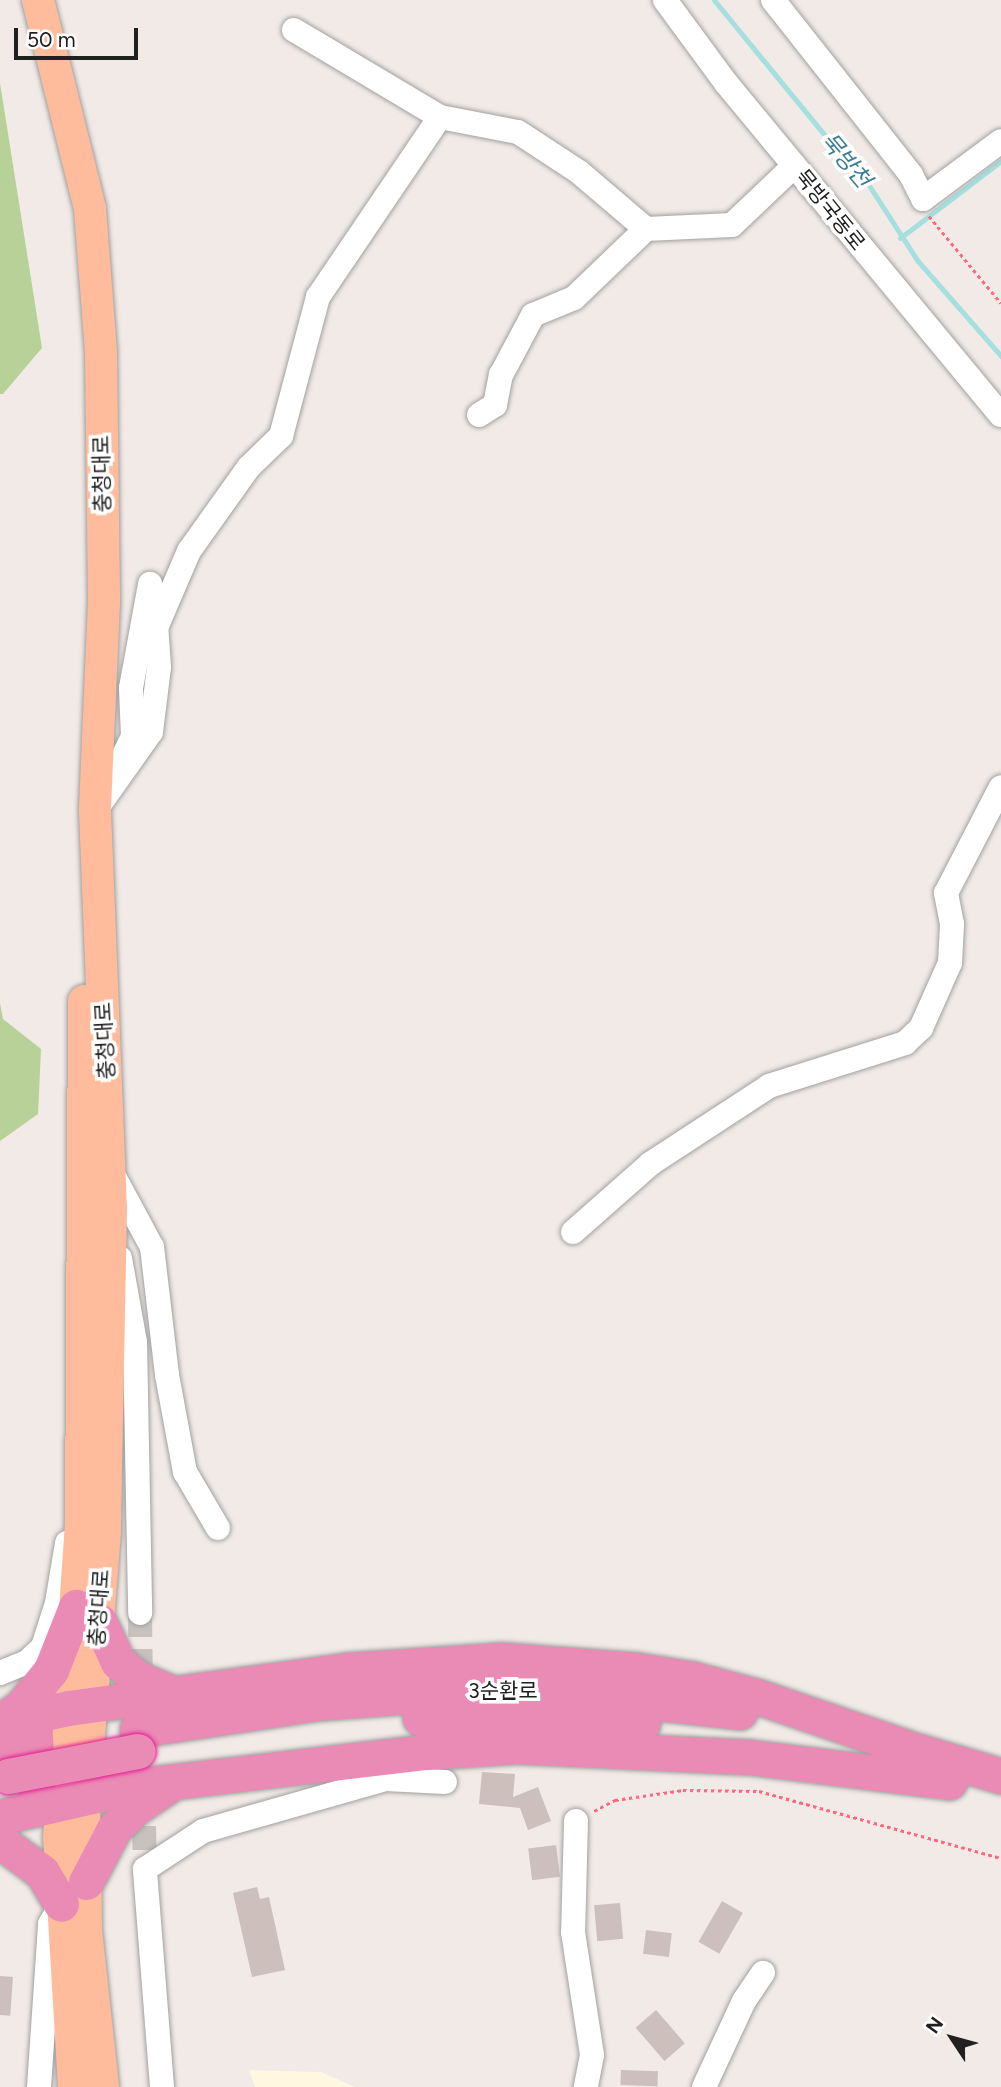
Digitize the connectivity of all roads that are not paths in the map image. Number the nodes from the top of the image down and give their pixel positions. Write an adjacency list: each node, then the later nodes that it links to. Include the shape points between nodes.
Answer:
1 (20, 0): 18 (main road, 충청대로, via 71,212 82,349 87,814)
2 (38, 0): 14 (main road, 충청대로, via 90,208 101,352)
3 (665, 0): 8 (street, 묵방국동로)
4 (773, 0): 7 (street, via 911,175 923,199)
5 (294, 30): 6 (street)
6 (440, 117): 9 (street, via 518,132 579,172); 14 (street, via 318,297 281,436 249,467 189,551 156,628 159,667 151,732)
7 (1001, 141)
8 (794, 166): 9 (street, via 732,225); 11 (street, 묵방국동로)
9 (646, 229): 10 (street, via 574,298 533,316 501,375 495,405)
10 (479, 415)
11 (1001, 415)
12 (150, 584): 14 (street, via 131,688 133,736)
13 (1001, 787): 17 (street, via 946,893 952,924 950,963 921,1028 905,1043 769,1086 650,1164)
14 (101, 803): 15 (main road, 충청대로)
15 (111, 1171): 16 (main road, 충청대로); 19 (street, via 152,1247 167,1375 186,1472)
16 (111, 1209): 20 (street, via 135,1342); 21 (main road, 충청대로)
17 (573, 1232)
18 (80, 1417): 21 (main road, 충청대로); 22 (street, via 57,1603 43,1647 27,1662)
19 (218, 1528)
20 (140, 1613)
21 (87, 1614): 23 (highway, via 128,1671); 24 (main road, 충청대로); 27 (highway, via 21,1707)
22 (0, 1673)
23 (174, 1694): 26 (highway); 28 (highway, via 442,1661 566,1663 692,1679)
24 (80, 1706): 25 (highway); 26 (highway); 35 (main road, 충청대로)
25 (34, 1716): 27 (highway); 35 (highway)
26 (135, 1727): 27 (highway, 3순환로); 28 (highway, 3순환로, via 388,1695 551,1691 735,1711); 32 (highway, 3순환로, via 534,1716 699,1728); 33 (highway)
27 (3, 1750)
28 (914, 1750): 29 (highway, 3순환로)
29 (1001, 1776)
30 (175, 1782): 32 (highway, via 516,1746 749,1757); 33 (highway); 39 (highway, via 124,1818)
31 (445, 1782): 44 (street, via 386,1779 203,1831 145,1869)
32 (949, 1782): 34 (highway, 3순환로)
33 (136, 1786): 35 (highway)
34 (1001, 1798)
35 (61, 1803): 36 (highway); 39 (main road, 충청대로)
36 (0, 1817)
37 (576, 1821): 45 (street, via 573,1932 592,2054)
38 (0, 1841): 39 (highway)
39 (73, 1893): 41 (street, via 50,1924); 42 (main road, 충청대로); 43 (main road, 충청대로)
40 (763, 1973): 46 (street, via 744,2001)
41 (39, 2087)
42 (74, 2087)
43 (103, 2087)
44 (162, 2087)
45 (586, 2087)
46 (705, 2087)

